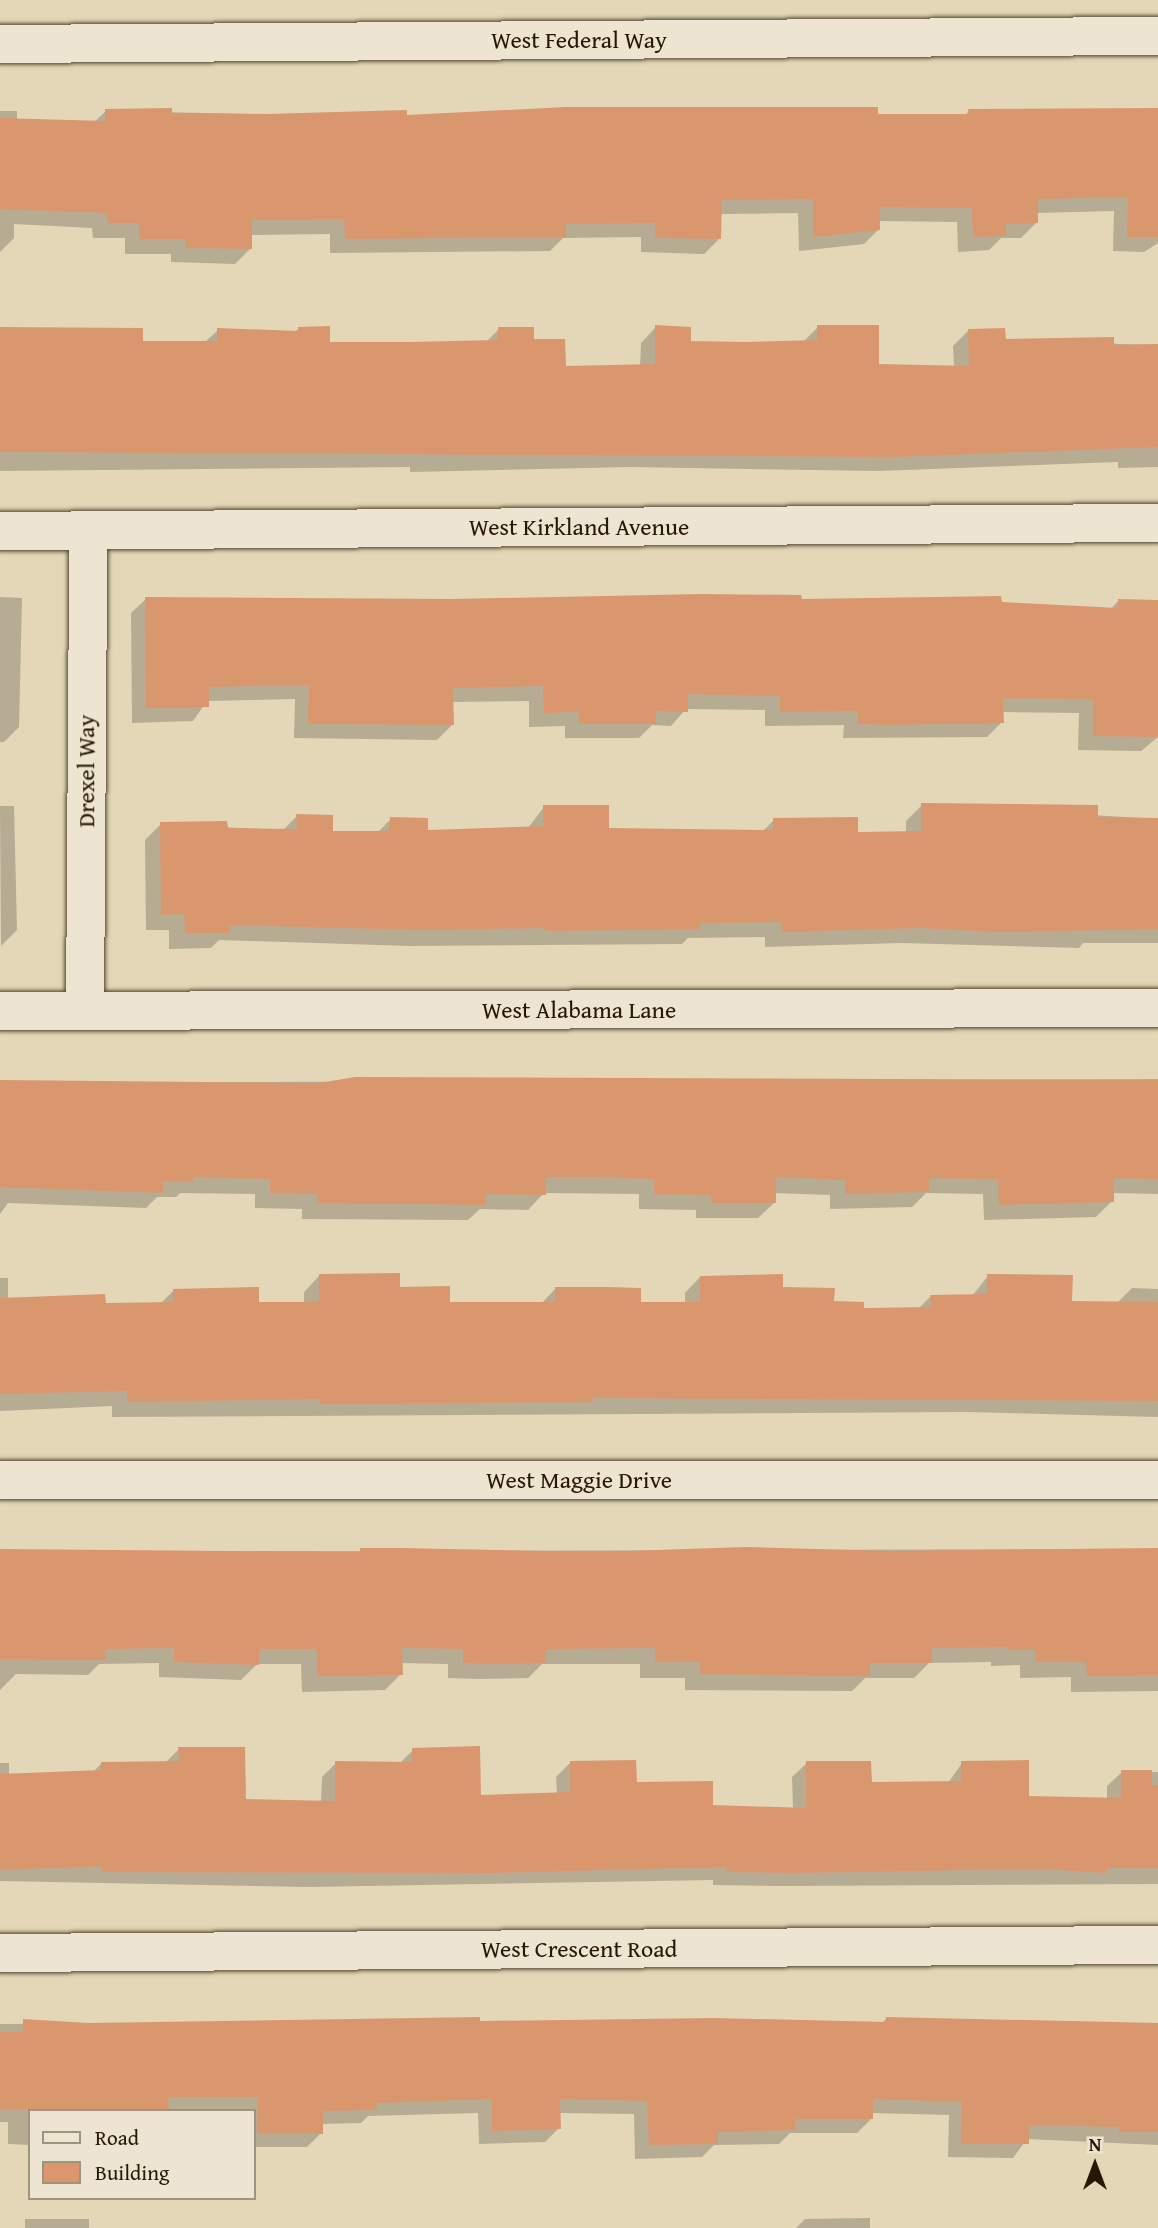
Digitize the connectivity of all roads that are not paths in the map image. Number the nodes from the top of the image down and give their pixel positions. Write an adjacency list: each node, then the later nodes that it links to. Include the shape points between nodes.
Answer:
1 (1158, 36): 2 (street, West Federal Way)
2 (0, 44)
3 (1158, 523): 4 (street, West Kirkland Avenue)
4 (88, 530): 5 (street, West Kirkland Avenue); 8 (street, Drexel Way)
5 (0, 531)
6 (1158, 1008): 8 (street, West Alabama Lane)
7 (0, 1011): 8 (street, West Alabama Lane)
8 (85, 1011)
9 (0, 1480): 10 (street, West Maggie Drive)
10 (1158, 1480)
11 (1158, 1945): 12 (street, West Crescent Road)
12 (0, 1953)

